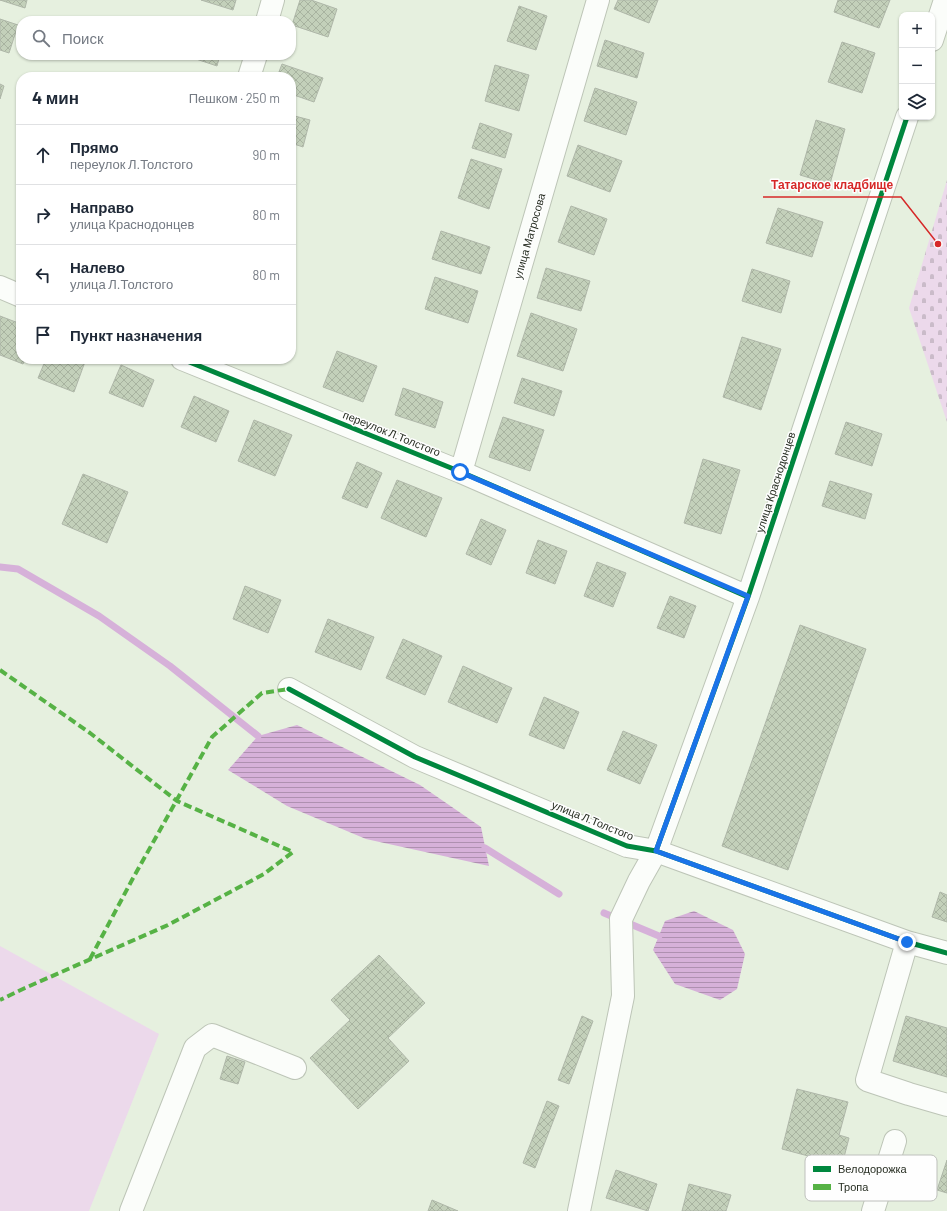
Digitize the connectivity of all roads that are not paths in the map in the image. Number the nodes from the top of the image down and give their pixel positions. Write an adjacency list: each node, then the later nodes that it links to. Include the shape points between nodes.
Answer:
1 (274, 0): 4 (street)
2 (598, 0): 12 (street, улица Матросова)
3 (945, 0): 5 (street)
4 (269, 16)
5 (935, 31)
6 (254, 60): 7 (street)
7 (251, 72)
8 (906, 120): 13 (street, улица Краснодонцев)
9 (0, 287): 10 (street)
10 (16, 294)
11 (194, 364): 12 (street, переулок Л.Толстого)
12 (460, 472): 13 (street, переулок Л.Толстого)
13 (748, 596): 15 (street, улица Краснодонцев)
14 (289, 689): 15 (street, улица Л.Толстого, via 415,757 627,846)
15 (656, 851): 16 (street, улица Л.Толстого); 24 (street, улица Краснодонцев, via 621,919 623,996)
16 (907, 942): 17 (street, улица Л.Толстого); 19 (street, via 867,1080)
17 (947, 953)
18 (295, 1068): 23 (street, via 212,1036 195,1048)
19 (947, 1105)
20 (895, 1141): 21 (street)
21 (891, 1155)
22 (876, 1201): 25 (street)
23 (131, 1211)
24 (578, 1211)
25 (873, 1211)

